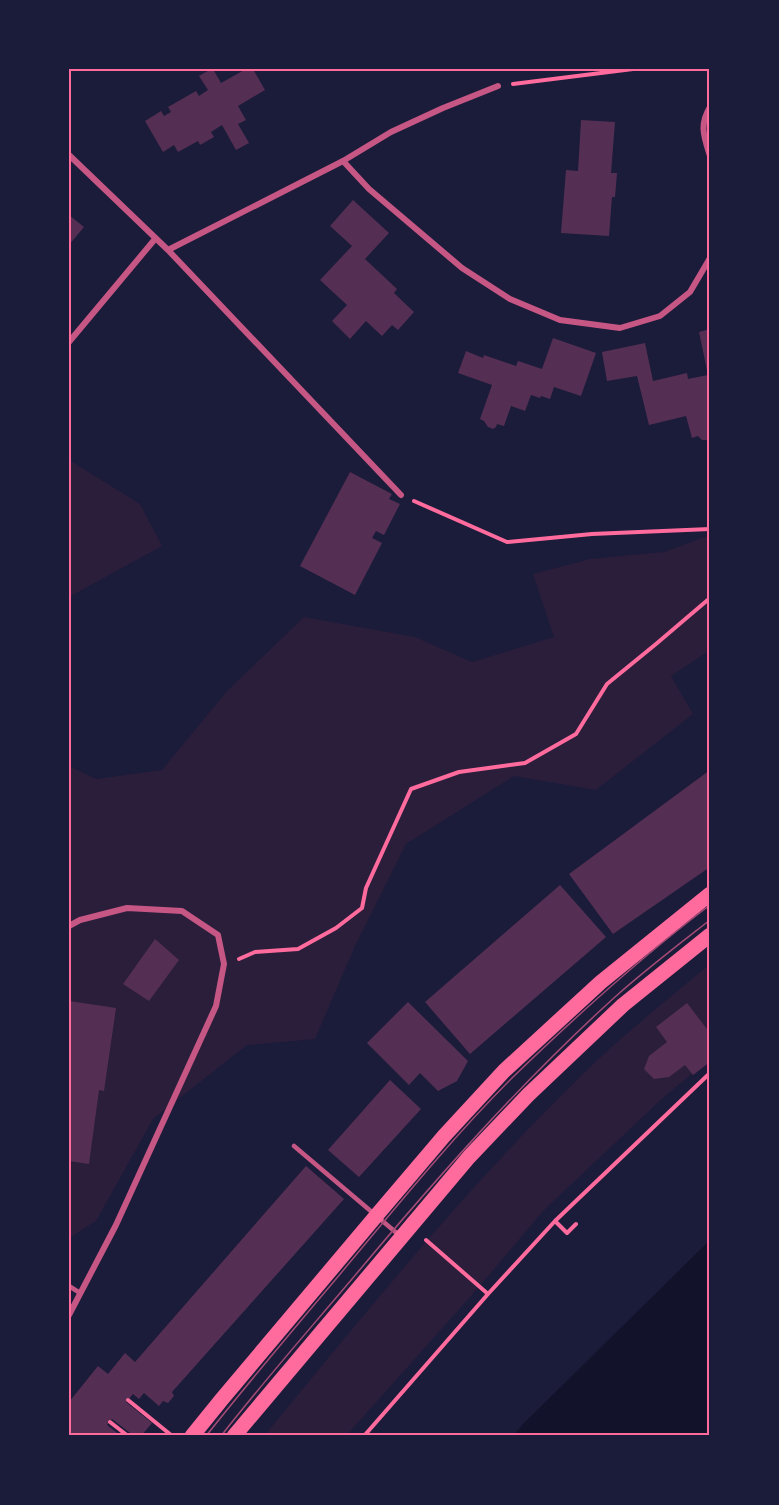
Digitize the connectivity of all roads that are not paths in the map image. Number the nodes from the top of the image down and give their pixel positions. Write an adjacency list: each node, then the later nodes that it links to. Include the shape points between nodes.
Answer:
1 (498, 87): 5 (street, via 391,132)
2 (710, 107): 4 (street, via 702,123)
3 (69, 155): 6 (street)
4 (710, 156)
5 (343, 162): 7 (street); 8 (street, via 462,268 510,299 560,320 620,328 660,316 690,292)
6 (155, 239): 7 (street); 9 (street)
7 (168, 250): 10 (street)
8 (710, 258)
9 (69, 342)
10 (401, 495)
11 (710, 894): 15 (main road, via 600,982 504,1071)
12 (69, 926): 18 (street, via 127,908 182,911 218,935 224,964 216,1006 116,1225)
13 (710, 934): 16 (main road, via 622,1005 528,1095)
14 (294, 1146): 15 (lane)
15 (376, 1216): 16 (lane); 20 (main road)
16 (401, 1236): 21 (main road)
17 (69, 1286): 18 (lane)
18 (80, 1293): 19 (street)
19 (69, 1315)
20 (192, 1436)
21 (234, 1436)

